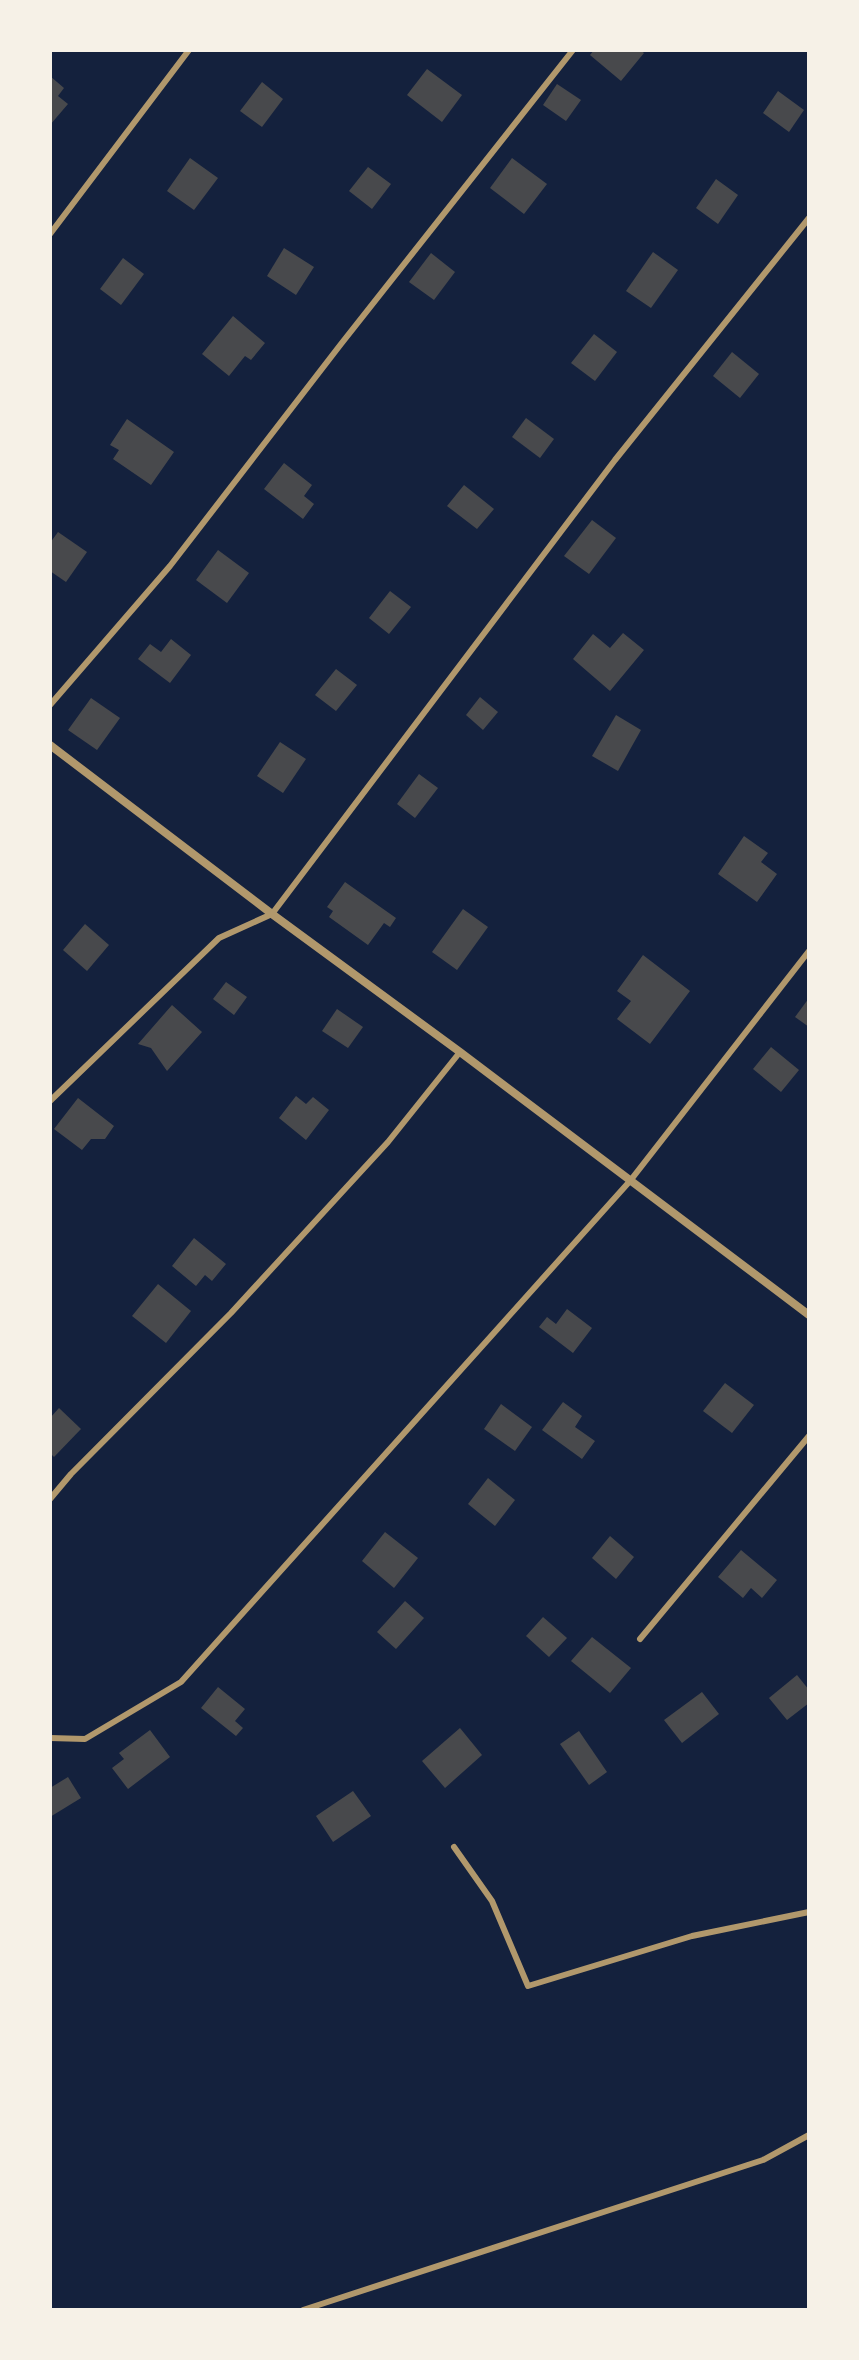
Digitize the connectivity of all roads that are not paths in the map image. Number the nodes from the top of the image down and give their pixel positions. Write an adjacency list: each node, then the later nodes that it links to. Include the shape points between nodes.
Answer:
1 (189, 50): 4 (lane)
2 (573, 50): 5 (lane, via 170,566)
3 (809, 218): 7 (lane, via 615,460)
4 (50, 234)
5 (50, 705)
6 (50, 745): 7 (street)
7 (272, 914): 9 (street); 10 (lane, via 219,938)
8 (809, 951): 11 (lane)
9 (460, 1052): 11 (street); 14 (lane, via 377,1154)
10 (50, 1101)
11 (630, 1181): 12 (street); 16 (lane, via 181,1682 85,1739)
12 (809, 1315)
13 (809, 1436): 15 (lane)
14 (50, 1499)
15 (640, 1639)
16 (50, 1738)
17 (454, 1847): 18 (lane, via 492,1901 528,1986 692,1936)
18 (809, 1912)
19 (809, 2135): 20 (lane, via 763,2160)
20 (303, 2310)

